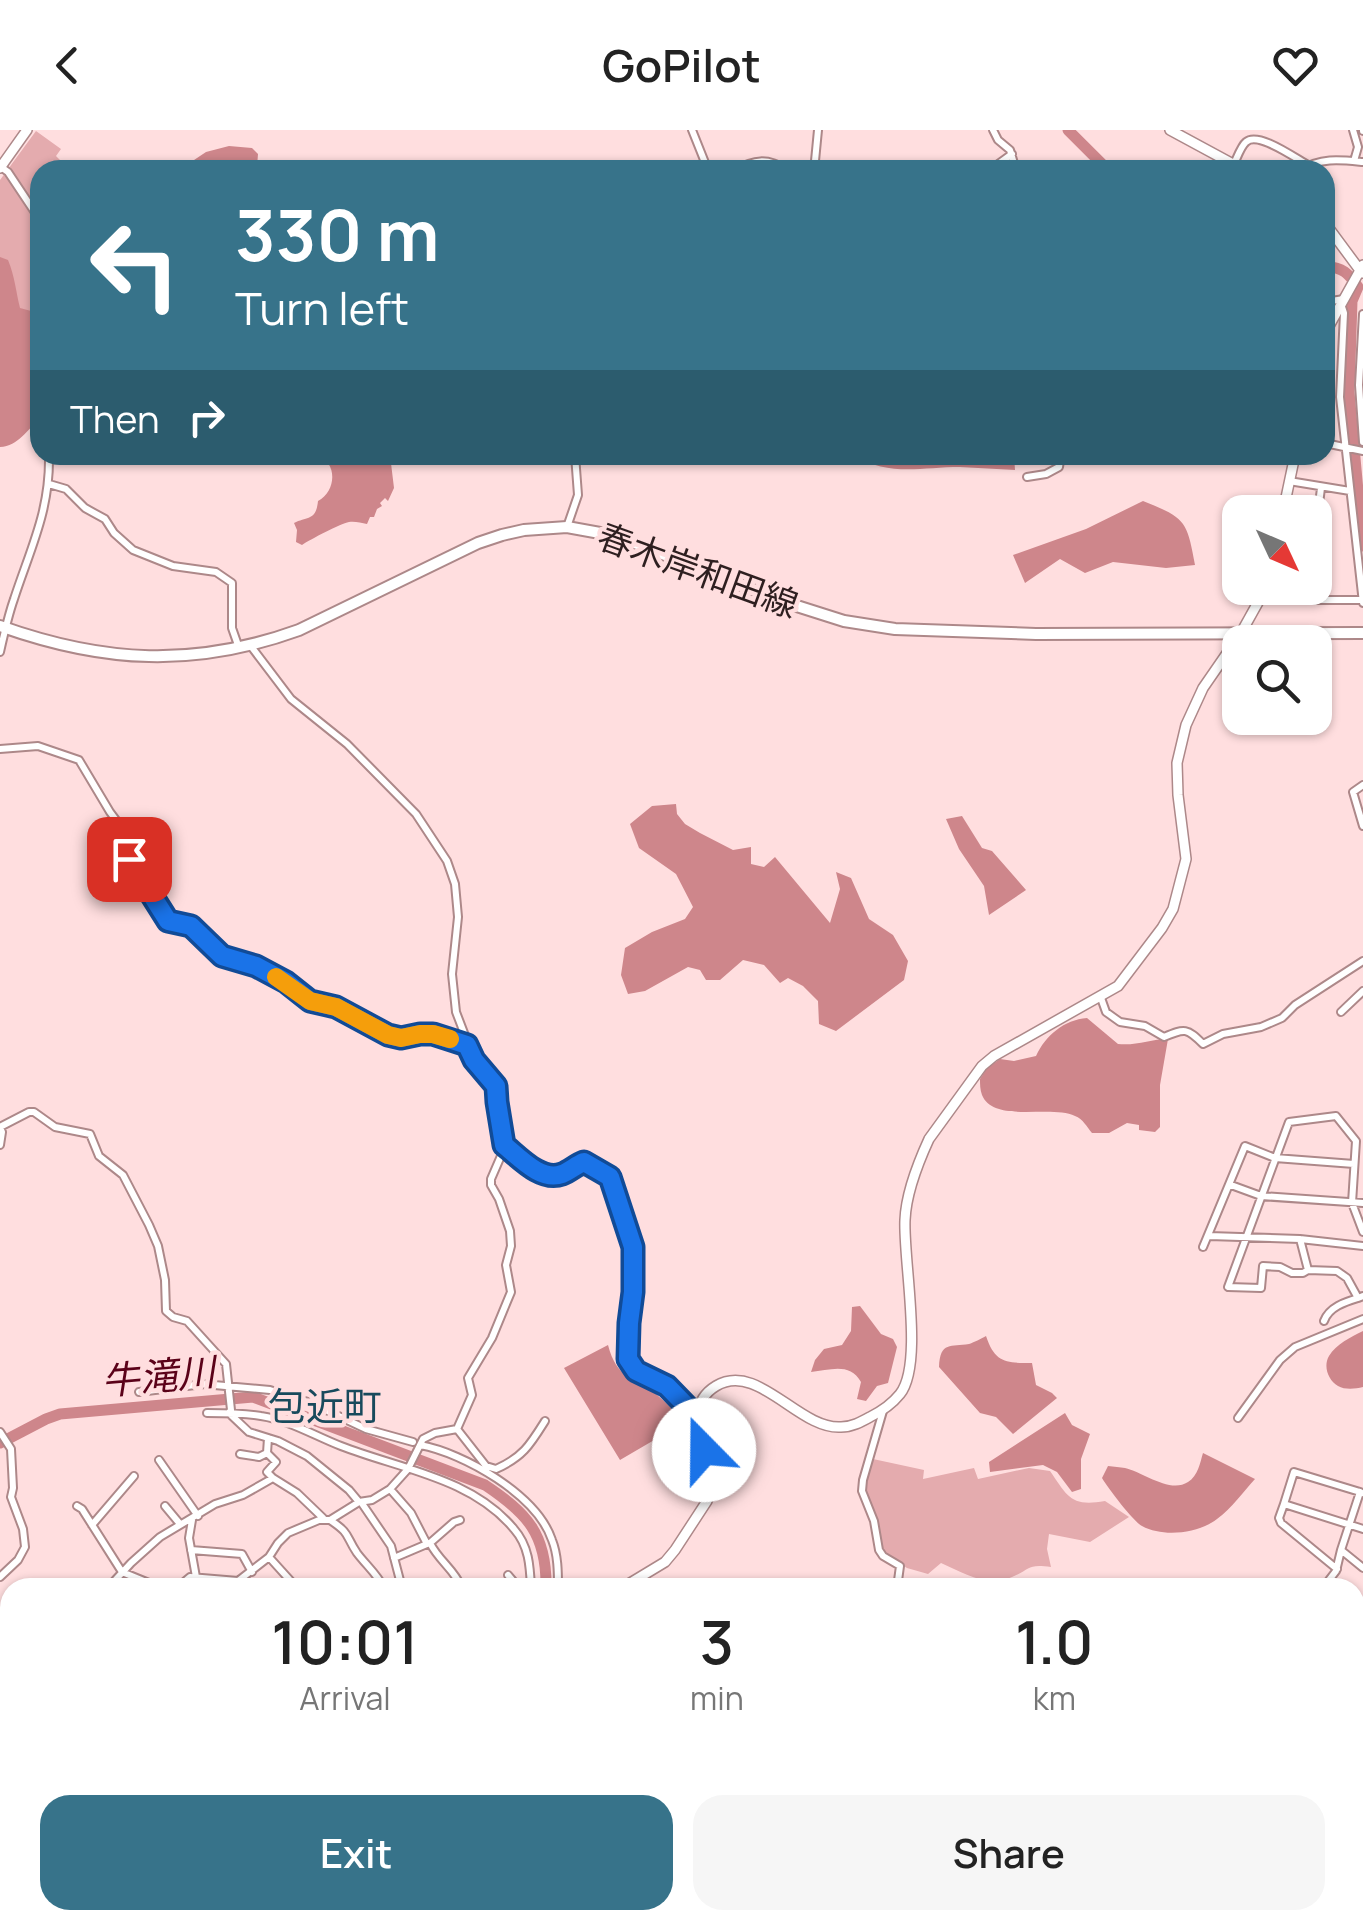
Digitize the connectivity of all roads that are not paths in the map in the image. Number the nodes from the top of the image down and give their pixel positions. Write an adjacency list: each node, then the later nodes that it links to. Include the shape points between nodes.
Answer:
1 (27, 130): 16 (street)
2 (692, 130): 8 (street)
3 (818, 130): 9 (street)
4 (993, 130): 7 (street)
5 (1170, 130): 12 (street)
6 (1353, 130): 15 (street)
7 (1012, 154): 10 (street); 11 (street)
8 (704, 160)
9 (816, 160)
10 (1004, 160)
11 (1014, 160)
12 (1226, 160)
13 (1241, 160): 14 (street, via 1252,138)
14 (1293, 160)
15 (1358, 162)
16 (1, 167): 17 (street)
17 (30, 205)
18 (1335, 237): 19 (street)
19 (1361, 272): 20 (street)
20 (1343, 300): 21 (street); 23 (street); 26 (street)
21 (1335, 301)
22 (1363, 314): 24 (street)
23 (1335, 315)
24 (1363, 439)
25 (1335, 445): 26 (street)
26 (1344, 447): 27 (street); 36 (street)
27 (1363, 451)
28 (50, 465): 34 (street)
29 (576, 465): 39 (street, via 578,494)
30 (1059, 465): 32 (street)
31 (1293, 465): 33 (street)
32 (1027, 477)
33 (1289, 480): 35 (street); 37 (street)
34 (50, 484): 43 (street); 48 (street, via 105,519 133,550 173,566 216,572 232,583 232,628)
35 (1321, 488): 36 (street); 38 (street)
36 (1350, 492): 42 (street)
37 (1286, 495)
38 (1320, 495)
39 (567, 527): 45 (main road, 春木岸和田線, via 635,543 828,616 895,629); 48 (main road, 春木岸和田線, via 478,543 326,618)
40 (0, 597): 43 (street)
41 (1332, 601): 42 (street)
42 (1363, 602)
43 (12, 604): 44 (street)
44 (3, 627): 48 (main road, 春木岸和田線, via 127,656 187,657); 49 (street)
45 (1222, 632)
46 (1332, 632): 47 (main road, 春木岸和田線)
47 (1363, 632)
48 (245, 647): 58 (street, via 291,699 416,814 447,861 458,918 453,996)
49 (0, 652)
50 (1222, 660): 56 (street, via 1186,724 1178,762 1186,859 1172,909 1123,981)
51 (0, 749): 58 (street, via 38,746 79,760 125,832 129,859 164,916 191,926 222,956 256,966 310,1001 388,1035 433,1034)
52 (1363, 784): 53 (street, via 1353,792)
53 (1363, 826)
54 (1363, 961): 56 (street, via 1282,1018 1204,1044 1182,1030 1164,1037 1120,1022)
55 (1363, 992): 57 (street)
56 (1101, 998): 82 (street, via 994,1056 930,1139 905,1220 908,1379)
57 (1342, 1012)
58 (467, 1045): 62 (street, via 496,1086)
59 (0, 1126): 61 (street); 80 (street, via 34,1112 56,1127 90,1134 99,1156 123,1175 149,1224 166,1311 188,1321 215,1350 226,1364)
60 (1360, 1139): 63 (street, via 1336,1116 1289,1122); 64 (street)
61 (0, 1145)
62 (504, 1145): 85 (street, via 546,1175 584,1162 610,1177 633,1247 628,1359); 88 (street, via 490,1185 510,1231 510,1292 468,1378 472,1396)
63 (1276, 1158): 64 (street); 65 (street, via 1245,1146); 66 (street)
64 (1354, 1164): 67 (street)
65 (1230, 1185): 66 (street); 70 (street)
66 (1262, 1196): 67 (street); 71 (street)
67 (1352, 1203): 68 (street); 69 (street)
68 (1363, 1203)
69 (1362, 1229): 73 (street)
70 (1209, 1236): 71 (street); 75 (street)
71 (1246, 1238): 72 (street); 76 (street, via 1228,1287 1260,1288 1263,1266)
72 (1300, 1239): 73 (street); 76 (street)
73 (1346, 1243): 74 (street)
74 (1363, 1246)
75 (1203, 1248)
76 (1308, 1270): 77 (street, via 1343,1273)
77 (1360, 1297): 79 (street, via 1343,1302)
78 (1363, 1319): 86 (street, via 1296,1347)
79 (1324, 1321)
80 (229, 1386): 81 (street); 83 (street); 91 (street, via 292,1395)
81 (139, 1392)
82 (884, 1410): 85 (street, via 859,1423 827,1426 754,1384 734,1380 712,1388); 136 (street, via 862,1491 879,1550 900,1566)
83 (230, 1412): 84 (street); 90 (street, via 249,1432); 95 (street, via 275,1419)
84 (207, 1413)
85 (698, 1418): 135 (street, via 710,1494 670,1556)
86 (1238, 1418)
87 (544, 1422): 88 (street, via 528,1449 496,1469)
88 (457, 1430): 91 (street)
89 (0, 1433): 121 (street, via 11,1450 11,1497 25,1548)
90 (268, 1438): 92 (street); 100 (street, via 308,1456)
91 (416, 1446): 95 (street); 134 (street, via 438,1448 470,1464 535,1511 552,1539)
92 (267, 1453): 93 (street); 97 (street, via 276,1462 267,1472)
93 (240, 1454)
94 (159, 1460): 104 (street)
95 (408, 1467): 98 (street); 133 (street, via 502,1516 524,1544)
96 (134, 1476): 108 (street)
97 (273, 1478): 104 (street); 105 (street)
98 (390, 1489): 100 (street); 111 (street)
99 (1361, 1493): 101 (street, via 1294,1472); 109 (street)
100 (360, 1502): 105 (street); 115 (street)
101 (1284, 1504): 109 (street); 117 (street, via 1281,1523)
102 (77, 1506): 108 (street)
103 (165, 1506): 107 (street)
104 (195, 1517): 107 (street); 112 (street)
105 (327, 1519): 114 (street, via 288,1533); 129 (street, via 348,1532)
106 (460, 1520): 111 (street)
107 (181, 1524): 118 (street)
108 (92, 1525): 118 (street)
109 (1349, 1525): 110 (street); 113 (street)
110 (1363, 1529)
111 (428, 1544): 115 (street); 131 (street)
112 (191, 1550): 119 (street, via 242,1554); 122 (street)
113 (1341, 1550): 116 (street); 117 (street)
114 (269, 1557): 119 (street); 128 (street)
115 (394, 1558): 130 (street)
116 (1363, 1568)
117 (1337, 1569): 137 (street)
118 (122, 1572): 123 (street); 124 (street)
119 (252, 1572): 127 (street)
120 (508, 1575): 132 (street)
121 (0, 1577)
122 (196, 1577): 125 (street); 126 (street)
123 (117, 1578)
124 (137, 1578)
125 (189, 1578)
126 (202, 1578)
127 (246, 1578)
128 (289, 1578)
129 (379, 1578)
130 (399, 1578)
131 (457, 1578)
132 (511, 1578)
133 (530, 1578)
134 (557, 1578)
135 (639, 1578)
136 (898, 1578)
137 (1332, 1578)

